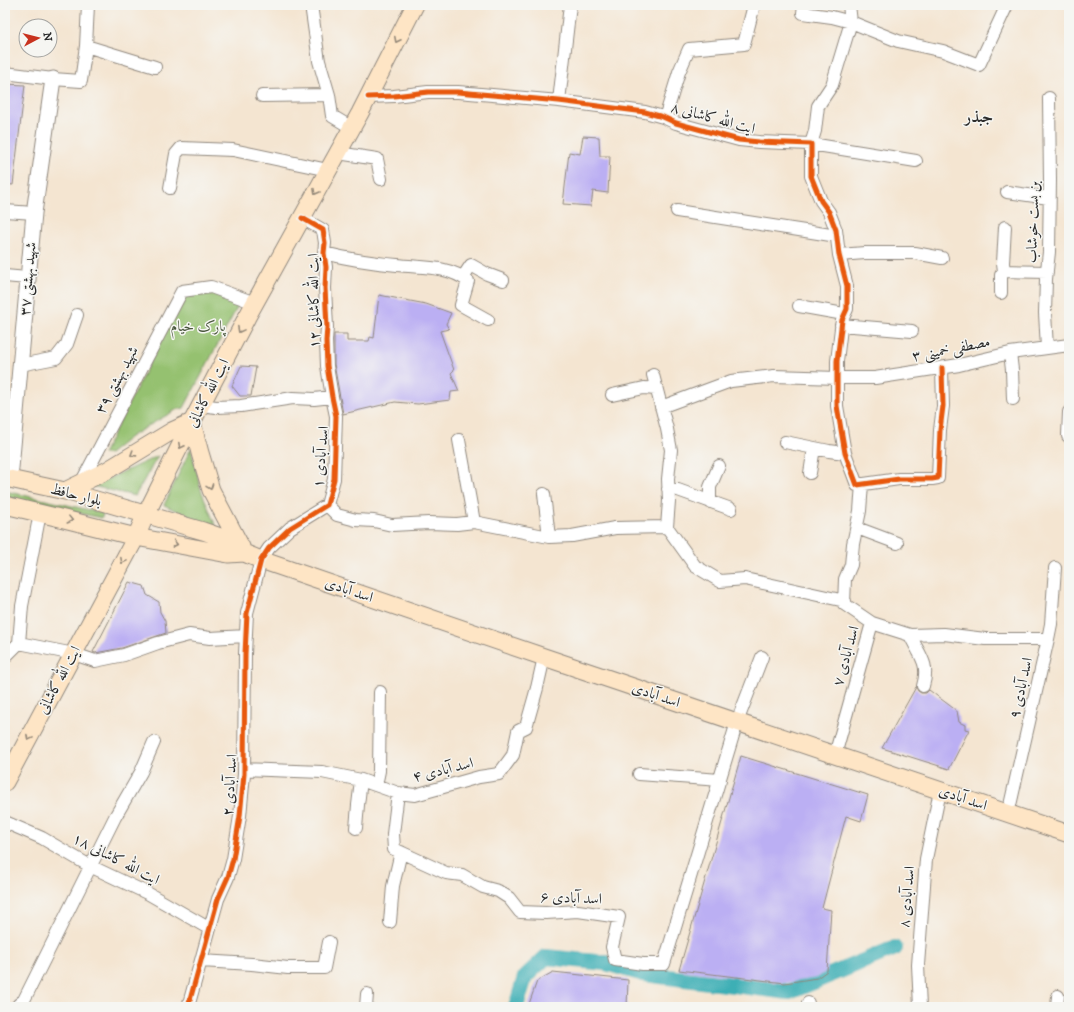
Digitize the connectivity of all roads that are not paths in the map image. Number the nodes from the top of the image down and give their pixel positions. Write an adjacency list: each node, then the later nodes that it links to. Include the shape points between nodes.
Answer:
1 (88, 5): 10 (street)
2 (310, 5): 14 (street, via 319,61)
3 (415, 5): 16 (main road, ایت الله کاشانی, one-way to 16)
4 (570, 5): 18 (street)
5 (754, 5): 19 (street, via 744,44 689,49)
6 (804, 5): 9 (street, via 803,13)
7 (849, 5): 9 (street)
8 (1007, 5): 9 (street, via 978,65 943,51 898,41)
9 (851, 22): 21 (street, via 832,85 818,106)
10 (86, 46): 11 (street); 13 (street, via 81,81)
11 (155, 67)
12 (5, 73): 13 (street)
13 (53, 79): 31 (street, شهید بهشتی ۳۷)
14 (329, 95): 15 (street); 20 (street, via 332,116)
15 (262, 96)
16 (368, 97): 18 (street, ایت الله کاشانی ۸, via 458,92); 20 (main road, ایت الله کاشانی)
17 (1049, 98): 28 (street, بن بست خوشاب)
18 (559, 101): 19 (street, ایت الله کاشانی ۸, via 645,112)
19 (665, 118): 21 (street, ایت الله کاشانی ۸, via 676,124 739,140)
20 (352, 128): 22 (main road, ایت الله کاشانی)
21 (811, 144): 23 (street, ایت الله کاشانی ۸); 34 (street, via 811,176 821,201 829,212)
22 (338, 153): 24 (main road, ایت الله کاشانی); 25 (street, via 377,159)
23 (916, 161)
24 (328, 170): 26 (street, via 233,150 181,148 176,154); 32 (main road, ایت الله کاشانی, one-way to 32)
25 (381, 179)
26 (170, 188)
27 (1007, 192): 28 (street)
28 (1049, 198): 39 (street, بن بست خوشاب)
29 (5, 211): 31 (street)
30 (677, 211): 34 (street)
31 (34, 213): 42 (street, شهید بهشتی ۳۷)
32 (302, 218): 35 (street, ایت الله کاشانی ۱۲, via 323,230); 45 (main road, ایت الله کاشانی)
33 (1005, 227): 38 (street)
34 (837, 236): 36 (street)
35 (324, 253): 41 (street, via 376,263 440,268); 60 (street, ایت الله کاشانی ۱۲, via 326,341)
36 (840, 255): 37 (street, via 915,253); 49 (street, via 847,286 847,309)
37 (942, 258)
38 (1004, 271): 39 (street); 44 (street, via 1001,275)
39 (1047, 272): 52 (street, بن بست خوشاب)
40 (5, 276): 42 (street)
41 (463, 277): 43 (street, via 471,265); 48 (street, via 468,281 461,305)
42 (27, 278): 54 (street, شهید بهشتی ۳۷)
43 (502, 280)
44 (1001, 292)
45 (255, 303): 62 (main road, ایت الله کاشانی, one-way to 62); 74 (street, شهید بهشتی ۳۹, via 211,287 182,291)
46 (799, 306): 49 (street)
47 (77, 315): 54 (street, via 67,344 56,358)
48 (488, 320)
49 (843, 320): 50 (street); 57 (street, via 837,361)
50 (912, 331)
51 (1069, 345): 52 (street, مصطفی خمینی ۳)
52 (1047, 348): 53 (street, مصطفی خمینی ۳)
53 (1010, 353): 55 (street, مصطفی خمینی ۳); 61 (street)
54 (20, 365): 73 (street, شهید بهشتی ۳۷)
55 (942, 368): 57 (street, مصطفی خمینی ۳, via 875,378); 75 (street, via 943,406 938,478 899,479)
56 (653, 375): 58 (street)
57 (838, 378): 63 (street, مصطفی خمینی ۳, via 774,376 731,381); 70 (street, via 837,406)
58 (656, 389): 59 (street, via 644,388); 63 (street)
59 (612, 395)
60 (332, 397): 62 (street, via 293,398 241,406); 80 (street, اسد آبادی ۱, via 336,416 335,462 334,479)
61 (1013, 399)
62 (201, 405): 65 (main road, ایت الله کاشانی)
63 (661, 407): 76 (street, via 671,450)
64 (1069, 412): 66 (street)
65 (192, 422): 74 (main road, one-way to 74, via 172,430); 84 (main road, ایت الله کاشانی, one-way to 84); 91 (main road, one-way to 91, via 211,490)
66 (1068, 436)
67 (459, 440): 85 (street)
68 (785, 442): 69 (street)
69 (814, 448): 70 (street); 72 (street)
70 (846, 453): 75 (street, via 856,485)
71 (719, 466): 79 (street, via 710,487)
72 (810, 474)
73 (8, 479): 77 (main road, بلوار حافظ)
74 (81, 484): 77 (main road)
75 (862, 484): 87 (street)
76 (668, 489): 79 (street, via 678,490); 86 (street)
77 (65, 491): 84 (main road, بلوار حافظ)
78 (544, 494): 89 (street)
79 (710, 502): 82 (street)
80 (327, 505): 85 (street, via 337,515 392,525); 92 (street, اسد آبادی ۱, via 290,528 269,548)
81 (5, 506): 83 (main road, بلوار حافظ)
82 (731, 508)
83 (40, 513): 88 (main road, بلوار حافظ, one-way to 88); 99 (street, via 22,606)
84 (146, 514): 88 (main road, ایت الله کاشانی); 91 (main road, اسد آبادی, via 232,541)
85 (474, 522): 89 (street)
86 (667, 527): 89 (street, via 615,528); 94 (street, via 695,566 720,581 745,579)
87 (856, 528): 90 (street); 94 (street, via 851,565 845,579)
88 (136, 537): 91 (main road, اسد آبادی, one-way to 91, via 228,554); 100 (main road, ایت الله کاشانی, one-way to 100)
89 (549, 537)
90 (897, 543)
91 (244, 553): 92 (main road, اسد آبادی)
92 (261, 560): 97 (street, اسد آبادی ۲, via 247,613); 102 (main road, اسد آبادی)
93 (1055, 568): 98 (street, اسد آبادی ۹)
94 (845, 601): 95 (street, اسد آبادی ۷, via 844,604)
95 (872, 623): 96 (street); 108 (street, اسد آبادی ۷)
96 (910, 635): 98 (street, via 944,634 985,639); 104 (street, via 924,662 926,675)
97 (246, 636): 100 (street, via 210,638 189,635 95,661); 109 (street, اسد آبادی ۲)
98 (1048, 638): 117 (street, اسد آبادی ۹)
99 (19, 643): 100 (street); 101 (street)
100 (74, 654): 113 (main road, ایت الله کاشانی, one-way to 113)
101 (5, 657)
102 (544, 657): 106 (main road, اسد آبادی); 116 (street, اسد آبادی ۴, via 526,727 518,731 513,754 499,774 415,795)
103 (762, 657): 106 (street, اسد آبادی ۶)
104 (923, 686)
105 (380, 692): 114 (street, via 379,771)
106 (737, 722): 108 (main road, اسد آبادی); 112 (street, اسد آبادی ۶)
107 (154, 742): 122 (street, via 141,772)
108 (835, 755): 115 (main road, اسد آبادی)
109 (244, 769): 111 (street, اسد آبادی ۴, via 322,772); 124 (street, اسد آبادی ۲, via 233,859)
110 (639, 774): 112 (street)
111 (362, 780): 114 (street, اسد آبادی ۴); 119 (street)
112 (720, 780): 121 (street, اسد آبادی ۶, via 664,964 615,960 612,947 619,917 578,911 520,912 510,898 498,891 484,887 462,875 446,873)
113 (5, 782)
114 (376, 785): 116 (street, اسد آبادی ۴)
115 (940, 791): 117 (main road, اسد آبادی); 131 (street, اسد آبادی ۸, via 926,859 918,965)
116 (398, 793): 121 (street, via 393,834 394,849)
117 (1008, 814): 120 (main road, اسد آبادی)
118 (5, 822): 122 (street, ایت الله کاشانی ۱۸, via 42,838)
119 (356, 828)
120 (1069, 834)
121 (401, 852): 123 (street, via 393,886)
122 (90, 866): 124 (street, ایت الله کاشانی ۱۸, via 149,894); 128 (street, via 24,1000)
123 (390, 922)
124 (210, 929): 126 (street, اسد آبادی ۲)
125 (329, 942): 126 (street, via 324,968 288,968)
126 (201, 961): 129 (street, اسد آبادی ۲)
127 (367, 994): 130 (street)
128 (18, 1005)
129 (188, 1007)
130 (366, 1007)
131 (920, 1007)

